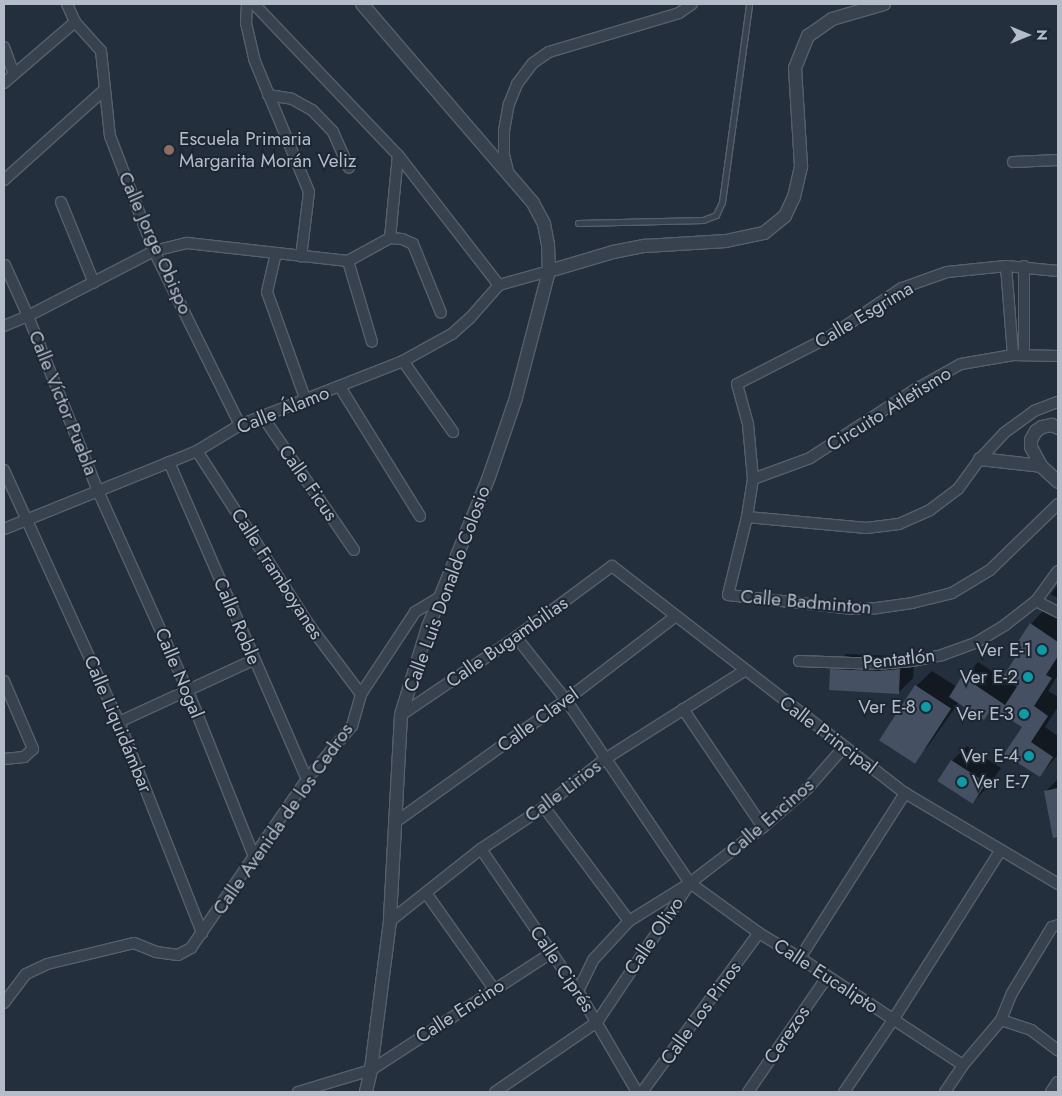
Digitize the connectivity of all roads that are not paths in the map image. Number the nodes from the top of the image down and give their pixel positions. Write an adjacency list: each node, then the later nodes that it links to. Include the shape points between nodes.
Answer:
1 (67, 4): 9 (street)
2 (247, 4): 14 (street, via 246,23 254,59)
3 (254, 4): 15 (street)
4 (362, 4): 19 (street, Calle Luis Donaldo Colosio)
5 (692, 4): 19 (street, via 679,13 549,52 533,63 517,84 509,104 504,131 504,155)
6 (749, 4): 22 (lane, via 722,202 716,215 703,220)
7 (884, 4): 8 (street)
8 (875, 5): 31 (street, via 832,19 808,36 794,68 800,166 794,197 785,216 764,233 726,241 645,246)
9 (75, 22): 11 (street); 13 (street, Calle Jorge Obispo, via 101,51)
10 (4, 47): 11 (street)
11 (14, 74): 12 (street)
12 (4, 83)
13 (104, 90): 20 (street); 24 (street, Calle Jorge Obispo, via 110,136)
14 (268, 95): 18 (street, via 292,98 312,110 333,132); 26 (street, via 309,192)
15 (398, 155): 23 (street); 34 (street)
16 (1058, 160): 17 (street)
17 (1013, 162)
18 (349, 168)
19 (509, 176): 31 (street, Calle Luis Donaldo Colosio, via 533,203 544,224)
20 (4, 180)
21 (60, 202): 33 (street)
22 (578, 223)
23 (390, 238): 27 (street); 35 (street, via 413,244)
24 (154, 251): 25 (street, via 187,243); 33 (street); 47 (street, Calle Jorge Obispo)
25 (276, 253): 26 (street); 44 (street, via 267,292)
26 (302, 257): 27 (street)
27 (348, 261): 38 (street)
28 (5, 265): 36 (street, Calle Víctor Puebla)
29 (1006, 266): 30 (street, Calle Esgrima); 39 (street); 55 (street, Calle Esgrima, via 947,272 902,288 829,337 737,384 748,424)
30 (1024, 266): 32 (street, Calle Esgrima); 40 (street)
31 (549, 271): 34 (street); 66 (street, Calle Luis Donaldo Colosio, via 516,398)
32 (1058, 271)
33 (94, 282): 36 (street)
34 (499, 285): 42 (street, Calle Álamo, via 452,334)
35 (441, 313)
36 (28, 316): 37 (street); 57 (street, Calle Víctor Puebla)
37 (4, 326)
38 (372, 342)
39 (1013, 355): 40 (street, Circuito Atletismo); 55 (street, Circuito Atletismo, via 961,364 916,389 810,458)
40 (1024, 355): 41 (street, Circuito Atletismo)
41 (1058, 356)
42 (403, 361): 43 (street, Calle Álamo); 49 (street)
43 (340, 386): 44 (street, Calle Álamo); 59 (street)
44 (305, 398): 46 (street, Calle Álamo)
45 (1058, 402): 51 (street, via 1034,411 1004,433)
46 (263, 417): 47 (street, Calle Álamo); 63 (street, Calle Ficus)
47 (240, 425): 50 (street, Calle Álamo)
48 (1058, 428): 53 (street, via 1052,425 1042,427 1032,435 1031,447)
49 (453, 432)
50 (197, 451): 52 (street, Calle Álamo); 76 (street, Calle Framboyanes, via 309,625)
51 (980, 459): 53 (street); 60 (street, via 958,490 930,510 899,524 866,528)
52 (169, 462): 57 (street, Calle Álamo); 71 (street, Calle Roble)
53 (1041, 466): 56 (street)
54 (4, 470): 61 (street, Calle Liquidámbar)
55 (753, 479): 60 (street)
56 (1058, 482)
57 (98, 491): 61 (street, Calle Álamo); 75 (street, Calle Nogal)
58 (1058, 504): 60 (street, Calle Badminton, via 990,570 952,593 877,608 728,595)
59 (420, 516)
60 (747, 516)
61 (26, 519): 62 (street, Calle Álamo); 80 (street, Calle Liquidámbar)
62 (4, 529)
63 (354, 550)
64 (612, 566): 69 (street, Calle Principal); 70 (street, Calle Bugambilias)
65 (1058, 571): 67 (street, Pentatlón)
66 (442, 596): 76 (street, Calle Avenida de los Cedros, via 414,612); 79 (street, Calle Luis Donaldo Colosio, via 428,627)
67 (1036, 601): 68 (street); 72 (street, Pentatlón, via 1006,625 977,642 942,655 878,664)
68 (1058, 612)
69 (676, 616): 73 (street, Calle Principal); 77 (street, Calle Clavel)
70 (516, 638): 77 (street, Calle Eucalipto); 79 (street, Calle Bugambilias)
71 (253, 660): 75 (street); 84 (street, Calle Roble)
72 (799, 661)
73 (744, 671): 78 (street, Calle Lirios); 81 (street, Calle Principal)
74 (4, 681): 82 (street, via 33,749 24,757)
75 (188, 691): 80 (street); 91 (street, Calle Nogal)
76 (361, 694): 84 (street, Calle Avenida de los Cedros, via 352,726)
77 (566, 700): 83 (street, Calle Eucalipto); 87 (street, Calle Clavel)
78 (683, 710): 83 (street, Calle Lirios); 88 (street)
79 (401, 715): 87 (street, Calle Luis Donaldo Colosio)
80 (119, 722): 98 (street, Calle Liquidámbar)
81 (844, 747): 85 (street, Calle Principal); 88 (street, Calle Encinos, via 808,788)
82 (4, 759)
83 (605, 759): 86 (street, Calle Lirios); 92 (street, Calle Eucalipto)
84 (307, 779): 91 (street, Calle Avenida de los Cedros)
85 (905, 793): 90 (street, Calle Principal); 101 (street)
86 (544, 807): 89 (street, Calle Lirios); 96 (street)
87 (397, 821): 95 (street, Calle Luis Donaldo Colosio)
88 (763, 827): 92 (street, Calle Encinos)
89 (481, 849): 94 (street, Calle Lirios); 100 (street, Calle Ciprés)
90 (1000, 850): 93 (street, Calle Principal); 106 (street)
91 (254, 857): 98 (street, Calle Avenida de los Cedros)
92 (690, 883): 96 (street, Calle Olivo); 99 (street, Calle Eucalipto); 108 (street, Calle Olivo)
93 (1058, 884)
94 (426, 893): 95 (street, Calle Lirios); 103 (street)
95 (390, 921): 111 (street, Calle Luis Donaldo Colosio)
96 (629, 921): 104 (street, Calle Olivo, via 593,960)
97 (1058, 925): 107 (street, via 1052,928 1017,985)
98 (202, 933): 105 (street, Calle Avenida de los Cedros, via 191,948 178,955 156,952 134,943 47,964 26,974)
99 (759, 933): 101 (street, Calle Eucalipto); 117 (street, Calle Los Pinos)
100 (551, 953): 103 (street, Calle Encino); 104 (street, Calle Ciprés)
101 (800, 958): 102 (street, Calle Eucalipto)
102 (826, 977): 106 (street, Calle Eucalipto); 118 (street, Cerezos)
103 (494, 988): 111 (street, Calle Encino)
104 (578, 991): 108 (street, Calle Ciprés)
105 (4, 1003)
106 (893, 1020): 110 (street, Calle Eucalipto); 119 (street)
107 (1001, 1020): 109 (street, via 1031,1030); 110 (street)
108 (597, 1022): 115 (street); 116 (street, Calle Ciprés)
109 (1058, 1050)
110 (963, 1065): 120 (street)
111 (371, 1070): 113 (street, Calle Encino); 114 (street, Calle Luis Donaldo Colosio)
112 (1058, 1083): 121 (street)
113 (298, 1092)
114 (366, 1092)
115 (495, 1092)
116 (637, 1092)
117 (642, 1092)
118 (748, 1092)
119 (844, 1092)
120 (946, 1092)
121 (1052, 1092)

